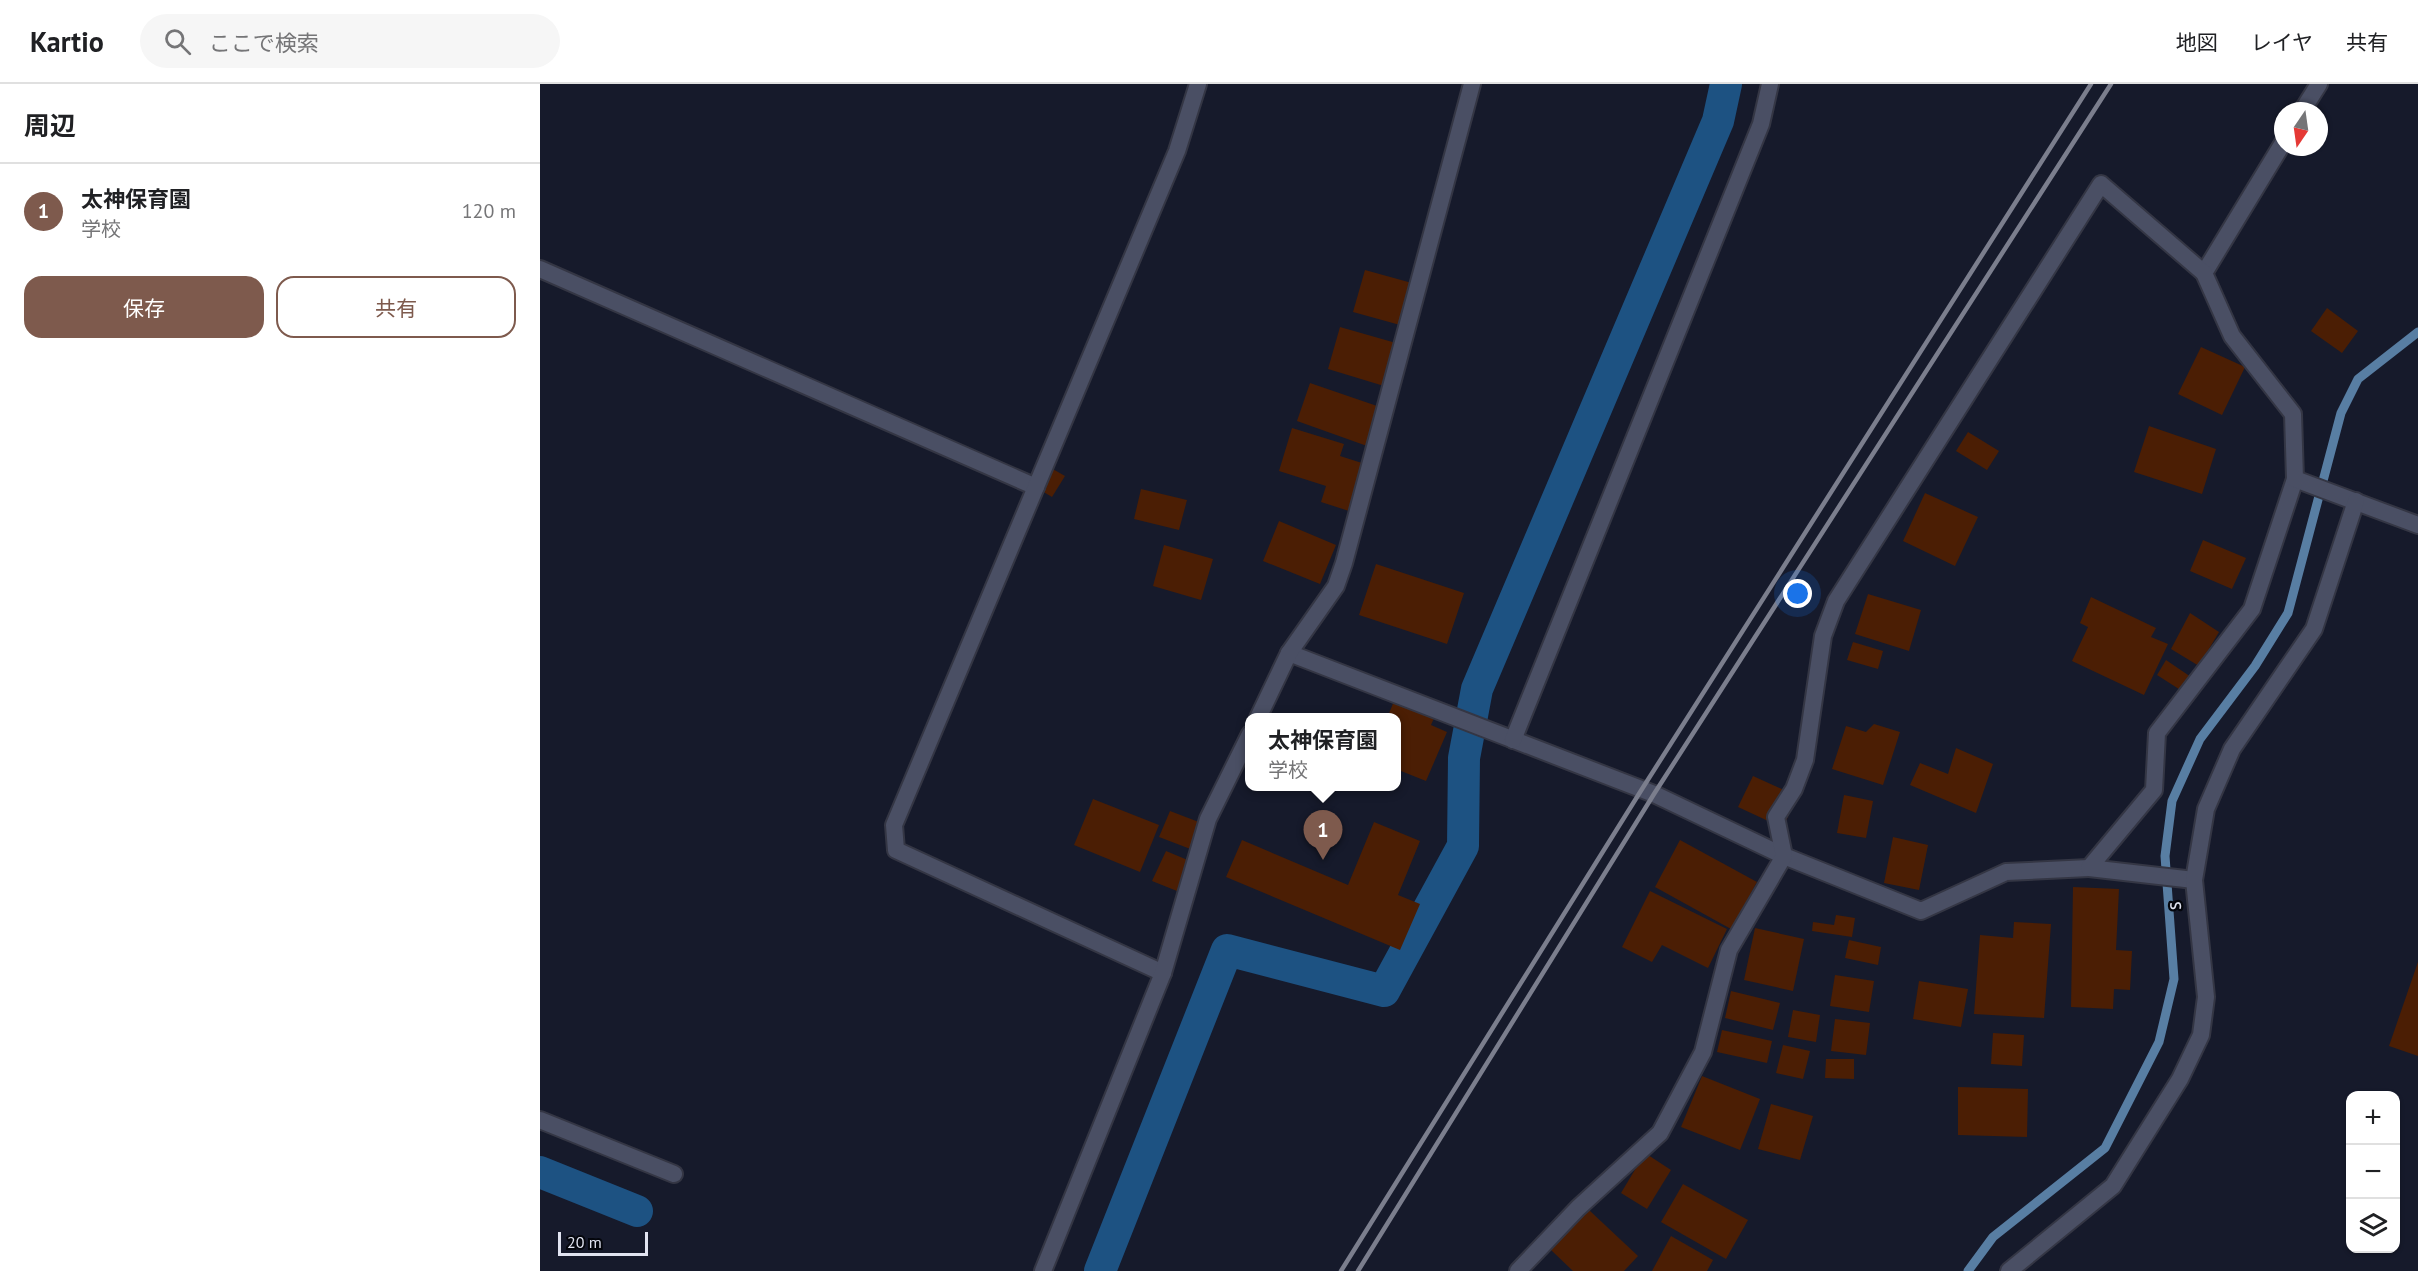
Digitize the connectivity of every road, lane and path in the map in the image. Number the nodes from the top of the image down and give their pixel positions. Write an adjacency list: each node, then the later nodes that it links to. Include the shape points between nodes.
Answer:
1 (1198, 84): 10 (street, via 1178,152)
2 (1472, 84): 13 (street, via 1344,563 1336,586)
3 (1770, 84): 15 (street, via 1761,124)
4 (2319, 84): 5 (street)
5 (2308, 102)
6 (2275, 156): 8 (street)
7 (540, 269): 10 (street)
8 (2204, 273): 9 (street, via 2232,336 2293,414); 17 (street, via 2102,184 1836,601 1823,636 1805,760 1794,789 1776,817)
9 (2302, 481): 11 (street); 18 (street, via 2253,609 2157,733 2154,790)
10 (1036, 487): 20 (street, via 894,825 896,850)
11 (2356, 501): 12 (street); 19 (street, s, via 2314,629 2232,749 2206,809)
12 (2418, 525)
13 (1289, 653): 14 (street); 15 (street)
14 (1259, 713)
15 (1513, 740): 17 (street, via 1654,794)
16 (1245, 744): 20 (street, via 1208,819)
17 (1784, 856): 18 (street, via 1921,911 2006,872); 24 (street, via 1729,950 1703,1052 1660,1133 1578,1208)
18 (2089, 868): 19 (street)
19 (2194, 880): 25 (street, s, via 2206,997 2201,1035 2180,1078 2113,1186)
20 (1163, 973): 23 (street)
21 (540, 1120): 22 (street)
22 (674, 1174)
23 (1043, 1271)
24 (1518, 1271)
25 (2009, 1271)

